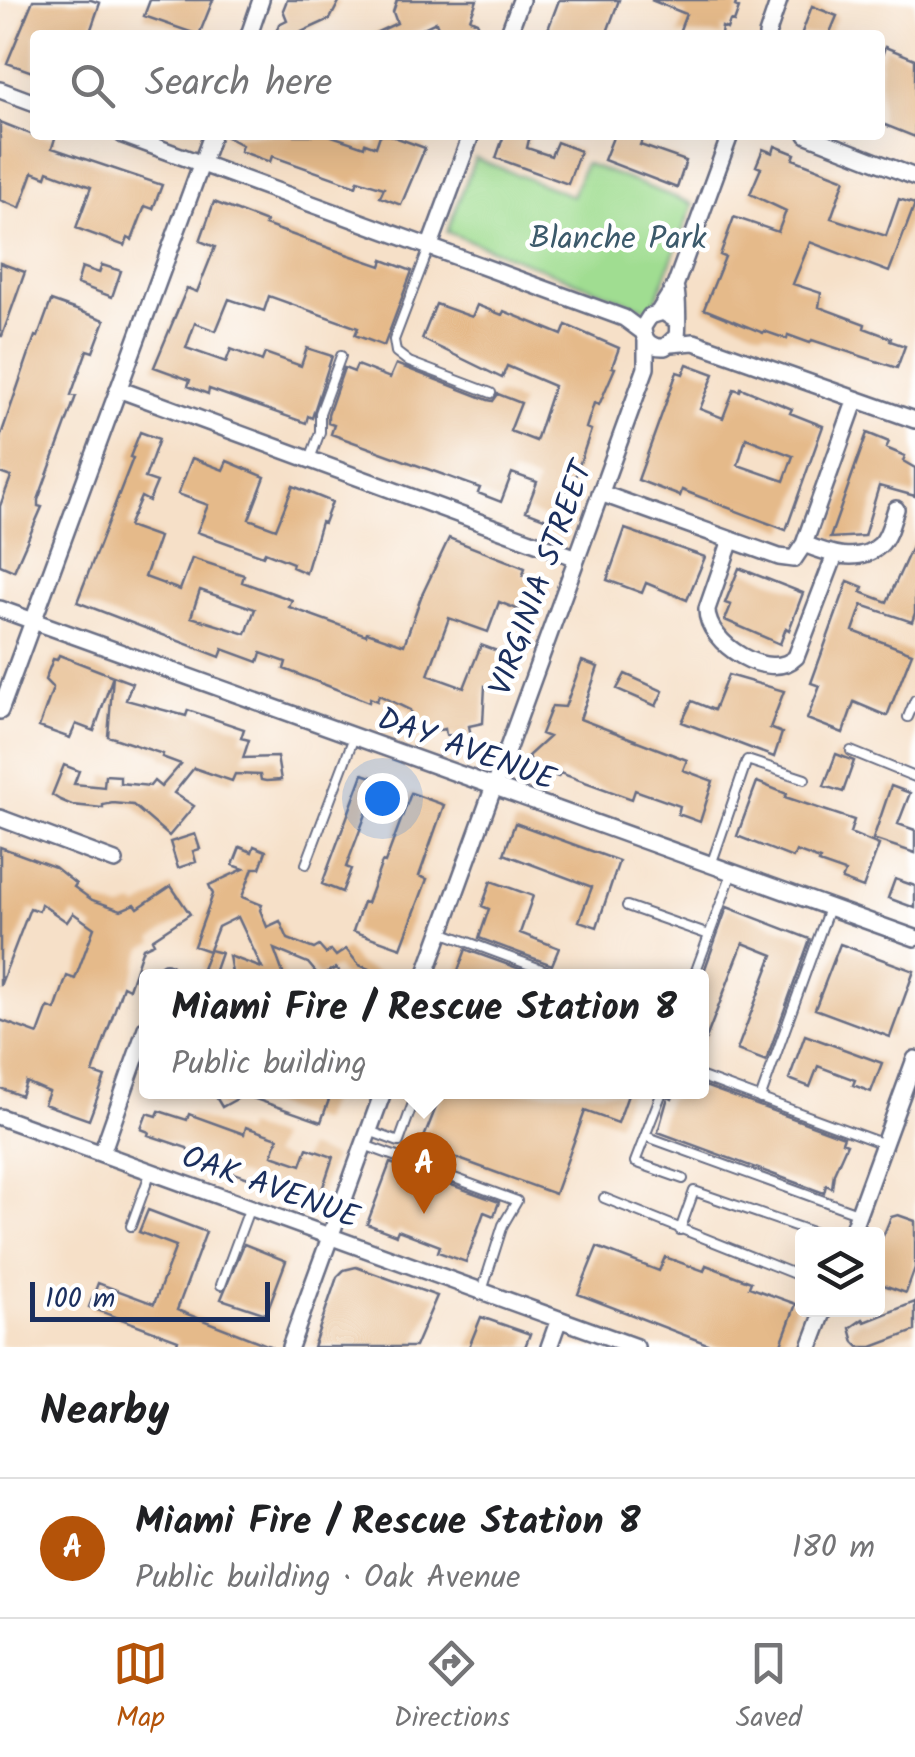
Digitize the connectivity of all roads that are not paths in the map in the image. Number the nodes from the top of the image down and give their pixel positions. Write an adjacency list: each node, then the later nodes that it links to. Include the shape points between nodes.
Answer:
1 (261, 0): 4 (street)
2 (520, 0): 5 (street)
3 (780, 0): 6 (street)
4 (250, 30)
5 (510, 30)
6 (769, 30)
7 (0, 90): 8 (street)
8 (30, 100)
9 (136, 140): 14 (street)
10 (210, 140): 14 (street)
11 (469, 140): 16 (street)
12 (728, 140): 17 (street)
13 (819, 140): 15 (street)
14 (201, 164): 16 (street); 24 (street)
15 (915, 177)
16 (429, 248): 19 (street); 25 (lane, via 394,340 396,352)
17 (676, 286): 18 (street); 19 (street)
18 (676, 323): 19 (street); 20 (street); 21 (street, VIRGINIA STREET, via 677,336)
19 (649, 325): 21 (street, via 654,346); 23 (street, VIRGINIA STREET)
20 (694, 342): 21 (street); 26 (street)
21 (668, 346): 23 (street, VIRGINIA STREET)
22 (342, 356): 28 (lane)
23 (646, 368): 29 (street, VIRGINIA STREET)
24 (118, 388): 28 (street); 36 (street)
25 (491, 393)
26 (856, 399): 27 (street); 32 (street)
27 (915, 420)
28 (310, 459): 34 (street)
29 (600, 493): 31 (street); 34 (street, VIRGINIA STREET)
30 (896, 509): 33 (street, via 875,549)
31 (731, 540): 32 (street, via 788,560); 33 (street, via 707,609 710,626 736,653 765,664 786,665 800,649)
32 (804, 544): 33 (street)
33 (835, 554)
34 (577, 558): 44 (street, VIRGINIA STREET)
35 (0, 609): 36 (street, DAY AVENUE)
36 (33, 620): 38 (street); 40 (street, DAY AVENUE)
37 (915, 700): 39 (lane)
38 (0, 712)
39 (908, 718)
40 (354, 737): 44 (street, DAY AVENUE); 47 (lane)
41 (850, 751): 42 (lane)
42 (915, 777)
43 (805, 779): 48 (lane, via 748,760)
44 (494, 786): 48 (street, DAY AVENUE); 52 (street, VIRGINIA STREET)
45 (0, 818): 46 (street)
46 (114, 861)
47 (306, 864)
48 (710, 865): 49 (street, DAY AVENUE)
49 (732, 872): 51 (street, DAY AVENUE); 53 (lane)
50 (627, 906): 53 (lane)
51 (829, 908): 54 (street, DAY AVENUE); 64 (lane)
52 (441, 932): 55 (street, VIRGINIA STREET); 56 (lane)
53 (709, 935): 57 (lane)
54 (915, 938)
55 (428, 969)
56 (541, 969)
57 (697, 969)
58 (139, 1048): 69 (street)
59 (915, 1059): 68 (street)
60 (709, 1080): 64 (lane)
61 (380, 1099): 67 (street)
62 (414, 1099): 67 (lane, via 399,1142)
63 (659, 1099): 66 (lane)
64 (760, 1099): 68 (lane)
65 (0, 1117): 69 (street, OAK AVENUE)
66 (645, 1136): 71 (lane, via 635,1162); 74 (lane)
67 (366, 1138): 79 (street); 82 (lane, via 517,1201)
68 (884, 1144): 74 (street)
69 (102, 1154): 70 (street, OAK AVENUE)
70 (151, 1171): 73 (street, OAK AVENUE); 75 (lane)
71 (683, 1180)
72 (604, 1198): 78 (lane)
73 (250, 1207): 79 (street, OAK AVENUE); 81 (lane)
74 (858, 1213): 77 (street)
75 (131, 1226)
76 (797, 1227): 78 (lane, via 694,1192)
77 (853, 1227)
78 (680, 1230): 80 (lane)
79 (331, 1236): 82 (street, OAK AVENUE); 85 (street)
80 (795, 1274)
81 (220, 1286)
82 (482, 1291): 84 (street, OAK AVENUE)
83 (821, 1317): 88 (street)
84 (559, 1318): 86 (street); 87 (street, OAK AVENUE)
85 (290, 1347)
86 (548, 1347)
87 (636, 1347)
88 (810, 1347)

